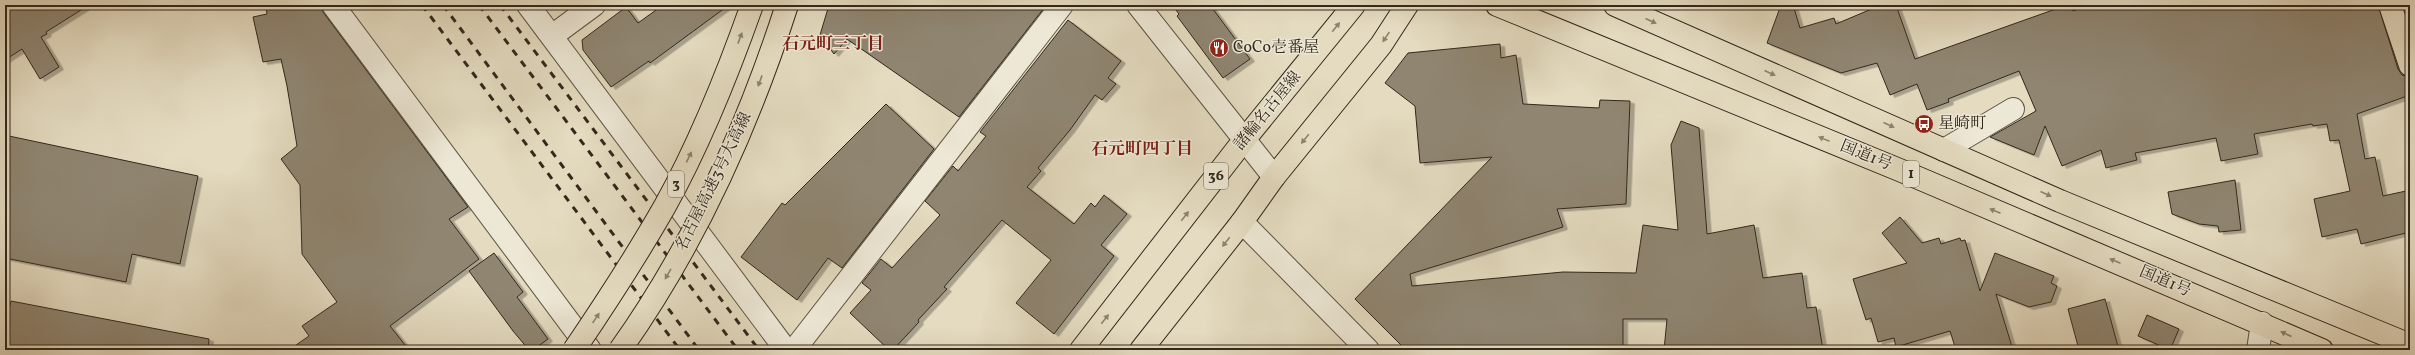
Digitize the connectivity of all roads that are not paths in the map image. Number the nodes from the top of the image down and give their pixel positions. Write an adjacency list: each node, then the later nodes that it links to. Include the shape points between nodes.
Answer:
1 (333, 5): 23 (street)
2 (528, 5): 13 (street)
3 (594, 5): 13 (street)
4 (752, 5): 22 (main road, 3, one-way to 4, bridge, via 610,298 665,205 702,130)
5 (787, 5): 24 (main road, 名古屋高速3号大高線 / 3, one-way to 24, bridge, via 752,104 726,163 689,237)
6 (1062, 5): 26 (street)
7 (1138, 5): 16 (street)
8 (1354, 5): 16 (main road, 諸輪名古屋線 / 36, one-way to 8)
9 (1407, 5): 18 (main road, one-way to 18, via 1381,45)
10 (1497, 5): 20 (main road, 国道1号 / 1, one-way to 10, via 1902,171)
11 (1615, 5): 17 (main road, 1, one-way to 17)
12 (2390, 5): 14 (main road)
13 (552, 36): 25 (street)
14 (2410, 65)
15 (2013, 109): 17 (street)
16 (1244, 140): 18 (street); 27 (main road, 諸輪名古屋線 / 36, one-way to 16)
17 (1944, 150): 21 (main road, 1, one-way to 21, via 2060,201)
18 (1274, 177): 19 (main road)
19 (1242, 222): 28 (main road, one-way to 28); 29 (street)
20 (2262, 323): 30 (street); 31 (main road, 国道1号 / 1, one-way to 20)
21 (2410, 345)
22 (574, 350)
23 (590, 350)
24 (620, 350)
25 (786, 350)
26 (794, 350)
27 (1081, 350)
28 (1141, 350)
29 (1368, 350)
30 (2258, 350)
31 (2322, 350)

